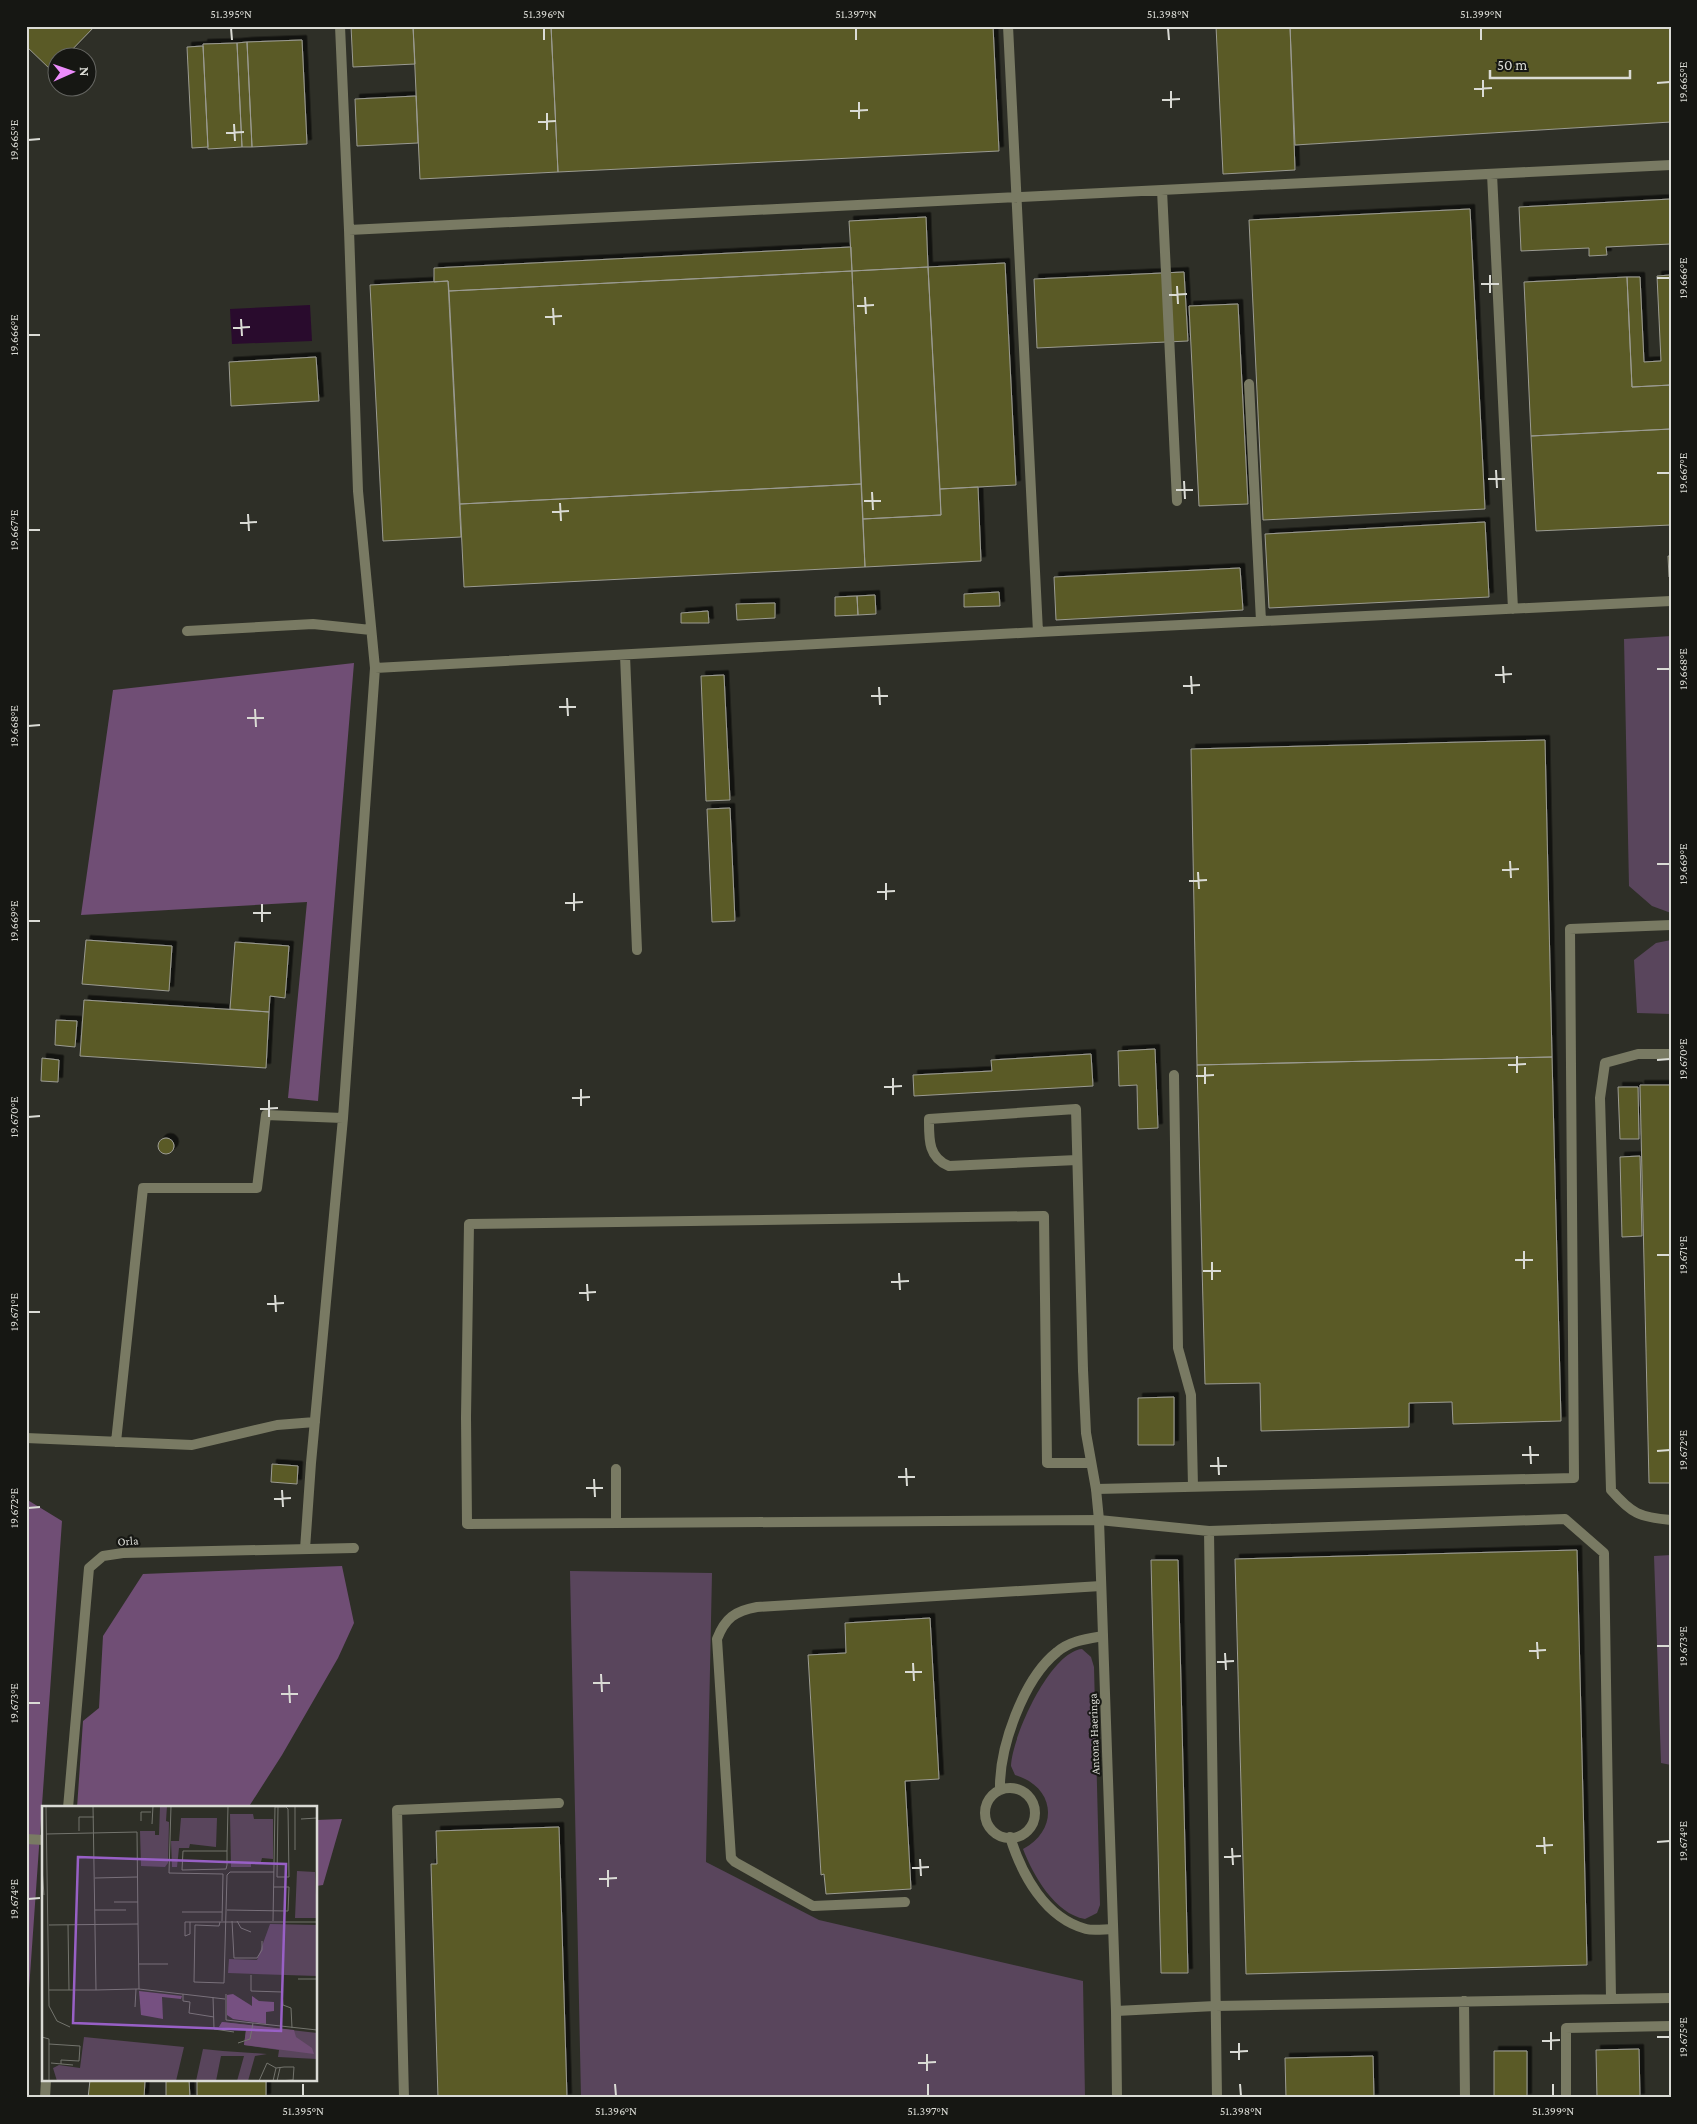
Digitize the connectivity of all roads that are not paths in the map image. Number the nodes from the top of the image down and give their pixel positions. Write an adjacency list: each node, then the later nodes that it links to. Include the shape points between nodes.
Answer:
1 (340, 26): 7 (street)
2 (1008, 26): 6 (street)
3 (1671, 165): 4 (street)
4 (1492, 174): 5 (street); 11 (street)
5 (1162, 190): 6 (street); 9 (street)
6 (1017, 197): 7 (street); 15 (street)
7 (349, 230): 13 (street, via 358,491)
8 (1249, 384): 12 (street)
9 (1177, 501)
10 (1671, 601): 11 (street)
11 (1513, 609): 12 (street)
12 (1261, 621): 15 (street)
13 (371, 630): 14 (street, via 313,624); 17 (street)
14 (187, 631)
15 (1038, 632): 16 (street)
16 (625, 654): 17 (street); 19 (street)
17 (375, 668): 22 (street)
18 (1671, 926): 29 (street, via 1570,929 1574,1478)
19 (637, 950)
20 (1671, 1054): 32 (street, via 1638,1054 1605,1063 1600,1098 1611,1490 1627,1508 1648,1518)
21 (1174, 1075): 29 (street, via 1178,1348 1191,1395)
22 (343, 1118): 24 (street); 26 (street, via 266,1115 257,1188 143,1188)
23 (1077, 1160): 23 (street, Antona Haeringa, via 1076,1109 929,1119 932,1152 940,1163 949,1166); 27 (street, Antona Haeringa, via 1083,1370)
24 (315, 1422): 26 (street, via 276,1426 192,1445); 36 (street)
25 (26, 1438): 26 (street)
26 (116, 1442)
27 (1091, 1464): 30 (street, Antona Haeringa); 33 (street, via 1047,1463 1044,1216 469,1224 467,1524)
28 (616, 1468): 33 (street)
29 (1192, 1487): 30 (street)
30 (1096, 1489): 31 (street, Antona Haeringa)
31 (1099, 1520): 33 (street); 34 (street); 37 (street, Antona Haeringa)
32 (1671, 1520)
33 (616, 1522)
34 (1209, 1531): 47 (street, via 1566,1519 1604,1553); 50 (street)
35 (354, 1548): 36 (street, Orla)
36 (305, 1549): 41 (street, Orla, via 123,1553 103,1556 89,1568)
37 (1101, 1586): 38 (street, Antona Haeringa); 45 (street, via 757,1607 734,1613 721,1627 717,1639 731,1858 813,1906)
38 (1103, 1636): 39 (street, via 1068,1645 1056,1652 1031,1682 1003,1755); 46 (street, Antona Haeringa)
39 (1000, 1790): 42 (street, via 987,1804 987,1820 997,1834); 42 (street, via 1015,1788 1022,1791 1035,1810 1035,1818 1027,1831)
40 (559, 1803): 55 (street, via 397,1810)
41 (68, 1806)
42 (1010, 1837): 46 (street, via 1018,1861 1048,1906 1064,1919 1088,1929)
43 (26, 1839): 44 (street)
44 (42, 1840)
45 (905, 1902)
46 (1113, 1929): 51 (street, Antona Haeringa)
47 (1611, 1998): 48 (street); 49 (street)
48 (1671, 1998)
49 (1464, 2001): 50 (street); 58 (street)
50 (1215, 2006): 51 (street); 57 (street)
51 (1116, 2011): 56 (street, Antona Haeringa)
52 (1671, 2026): 59 (street, via 1566,2028)
53 (46, 2082): 54 (street)
54 (45, 2098)
55 (404, 2098)
56 (1117, 2098)
57 (1217, 2098)
58 (1465, 2098)
59 (1566, 2098)

